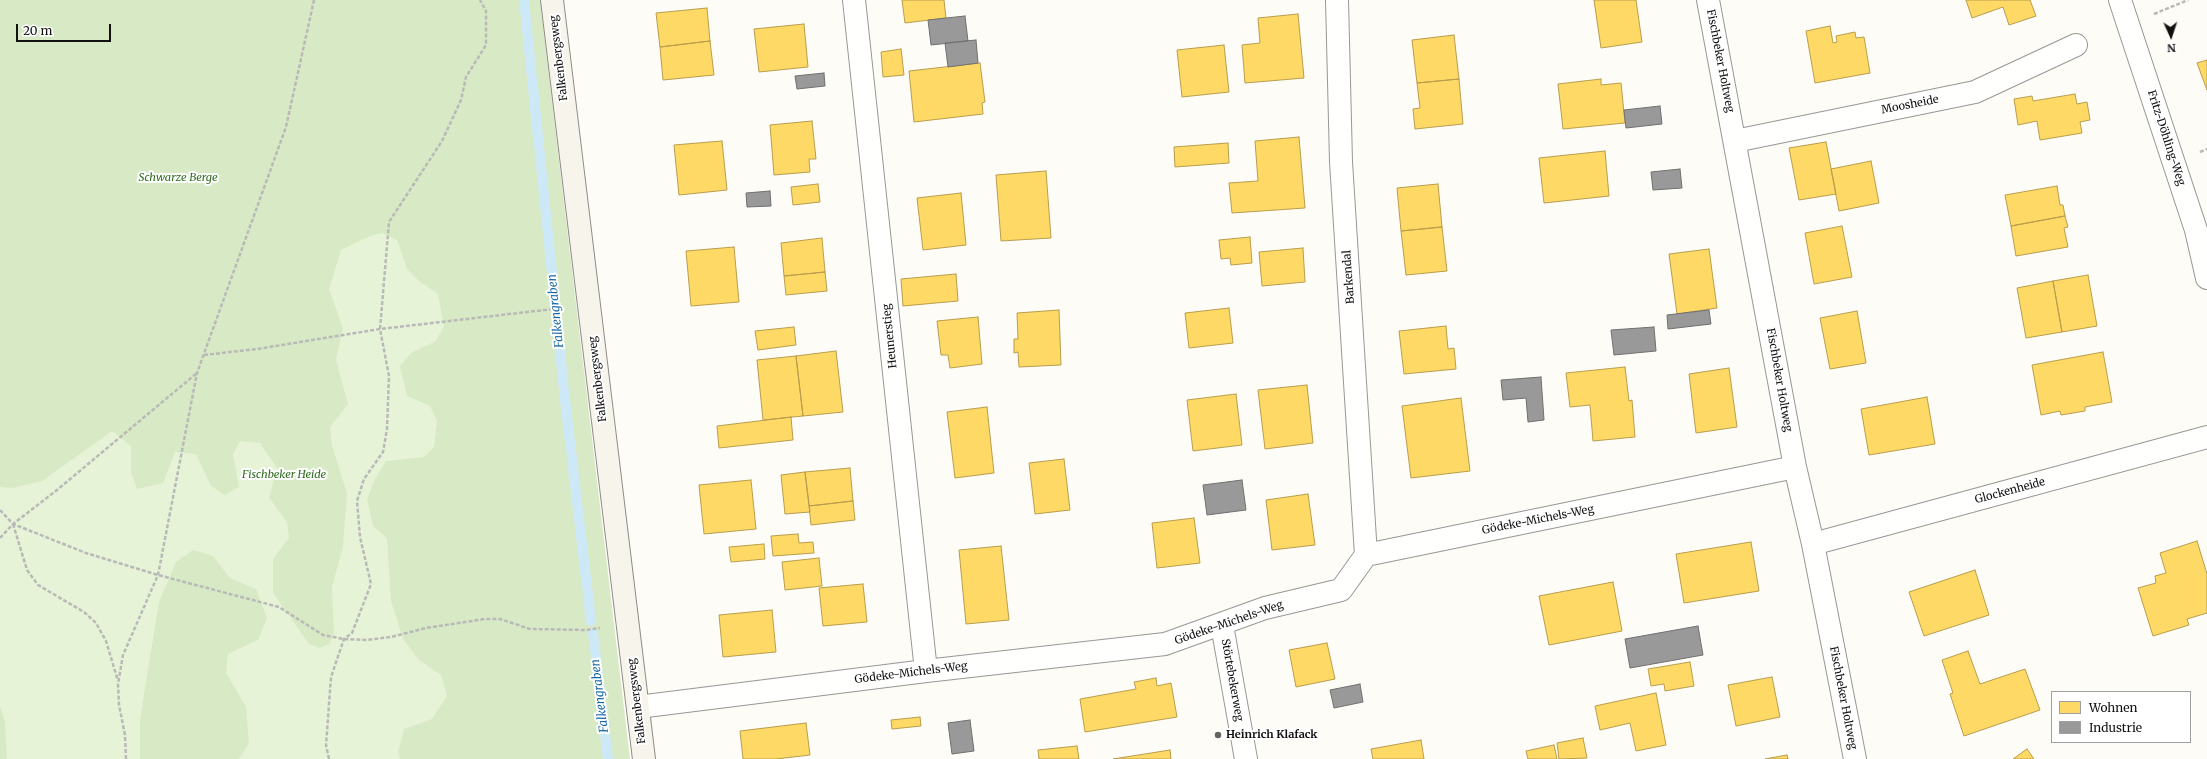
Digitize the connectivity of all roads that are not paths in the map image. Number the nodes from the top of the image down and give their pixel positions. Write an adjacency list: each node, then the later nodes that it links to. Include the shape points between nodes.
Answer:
1 (552, 0): 15 (street, Falkenbergsweg)
2 (854, 0): 14 (street, Heunerstieg)
3 (1338, 0): 12 (street, Barkendal, via 1342,162)
4 (1708, 0): 7 (street, Fischbeker Holtweg)
5 (2120, 0): 8 (street, Fritz-Döhling-Weg, via 2196,230)
6 (2076, 45): 7 (street, Moosheide, via 1975,92)
7 (1735, 141): 10 (street, Fischbeker Holtweg)
8 (2207, 278)
9 (2207, 437): 11 (street, Glockenheide)
10 (1796, 467): 11 (street, Fischbeker Holtweg); 12 (street, Gödeke-Michels-Weg)
11 (1814, 544): 18 (street, Fischbeker Holtweg)
12 (1366, 555): 13 (street, Gödeke-Michels-Weg, via 1341,590 1265,608)
13 (1222, 625): 14 (street, Gödeke-Michels-Weg, via 1166,644); 17 (street, Störtebekerweg)
14 (926, 671): 15 (street, Gödeke-Michels-Weg)
15 (638, 707): 16 (street, Falkenbergsweg)
16 (644, 759)
17 (1246, 759)
18 (1855, 759)

